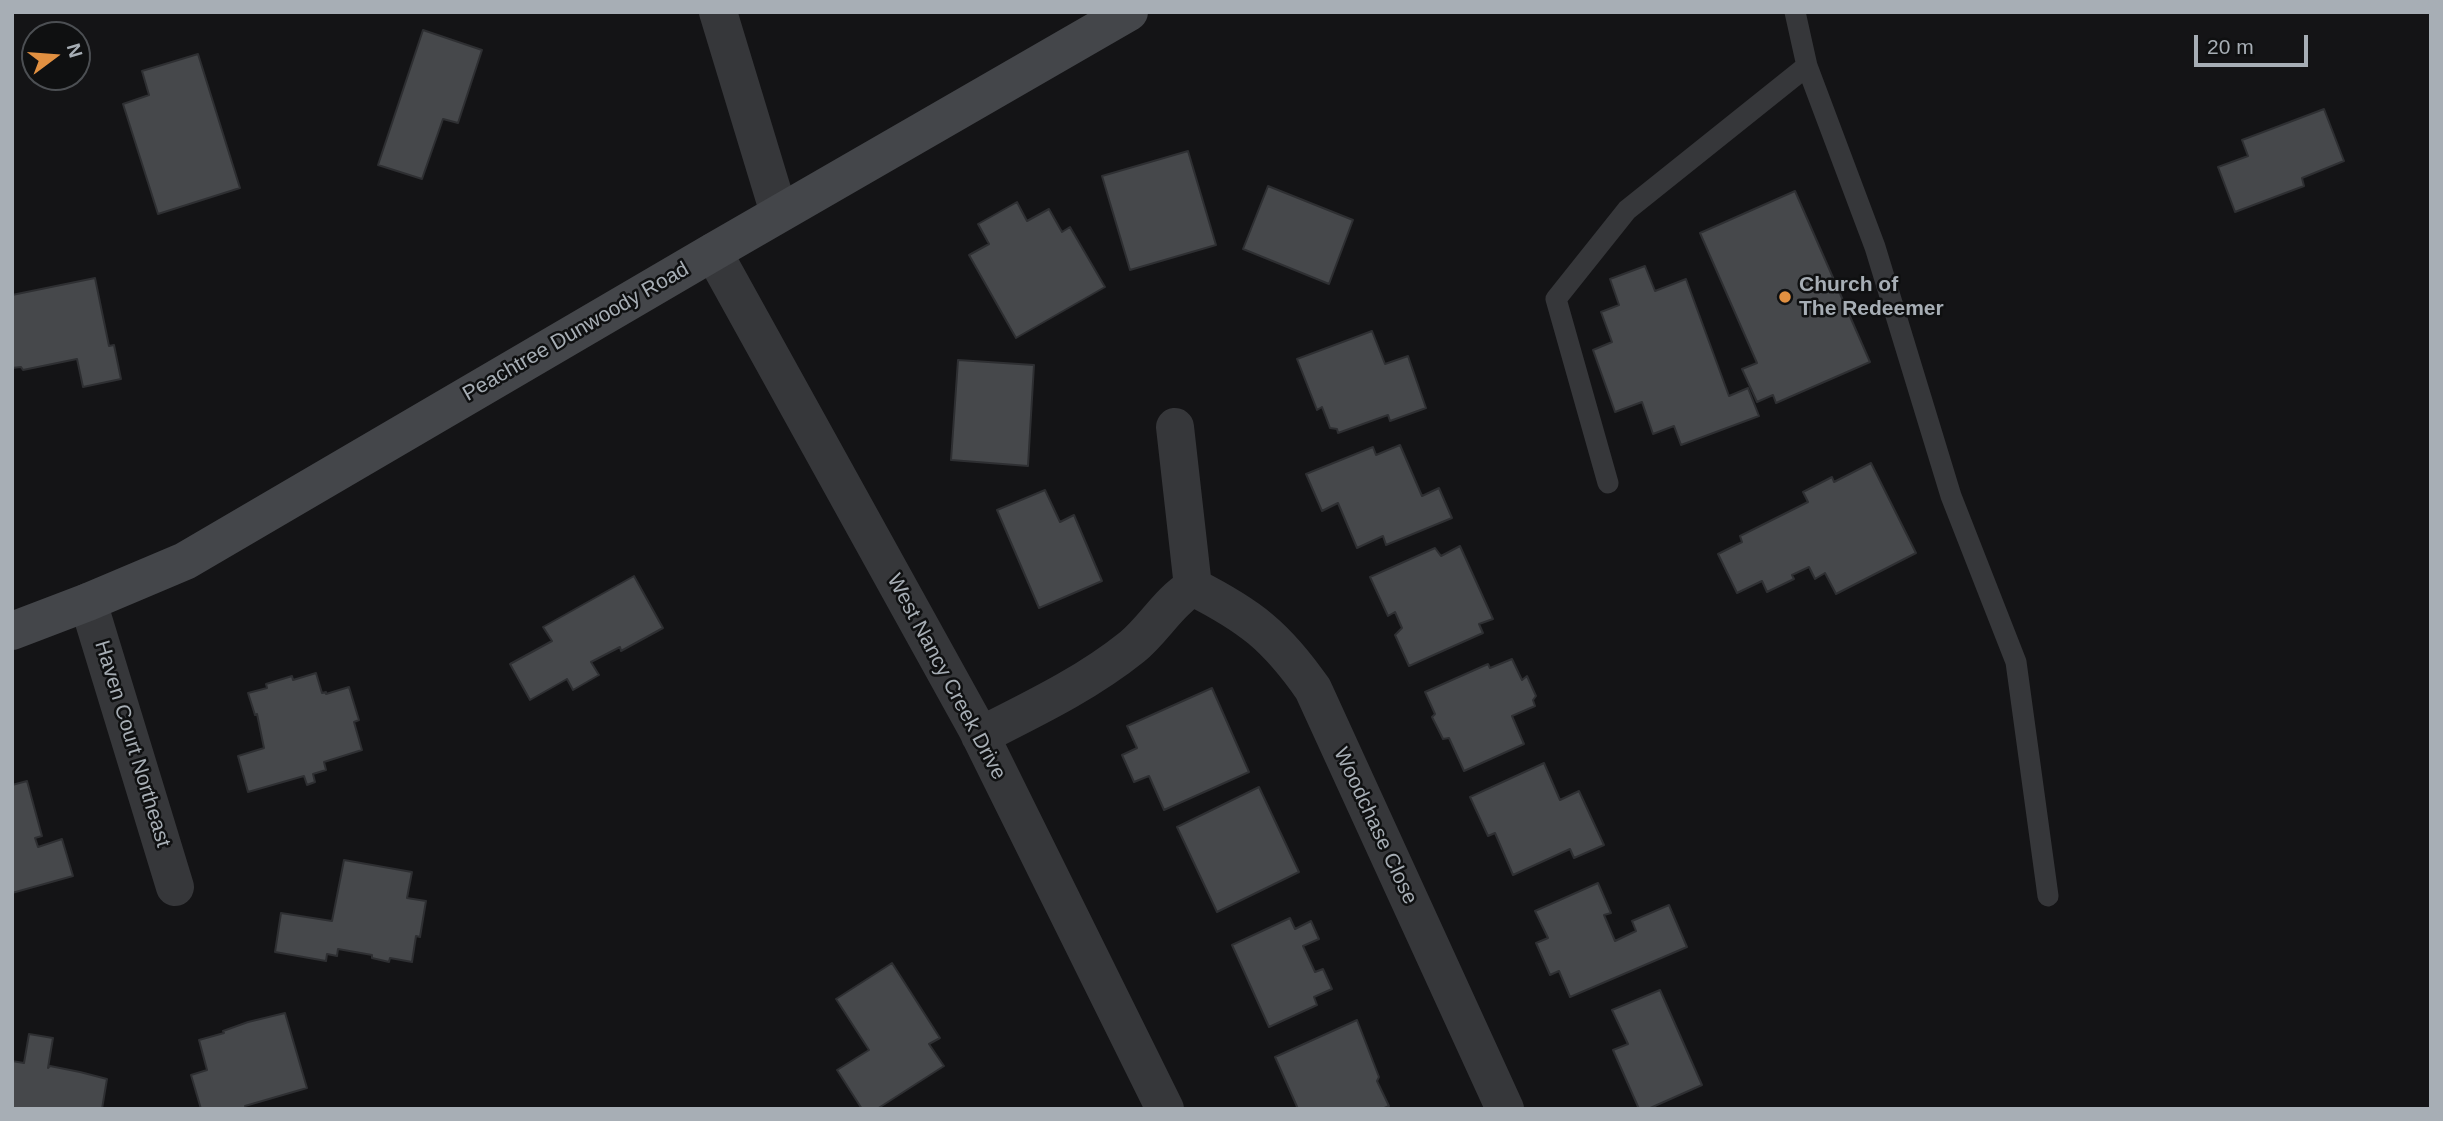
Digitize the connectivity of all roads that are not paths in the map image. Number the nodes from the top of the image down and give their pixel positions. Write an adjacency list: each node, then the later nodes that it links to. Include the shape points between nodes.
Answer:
1 (718, 12): 5 (street)
2 (1129, 12): 5 (main road, Peachtree Dunwoody Road)
3 (1796, 12): 4 (lane)
4 (1807, 66): 8 (lane, via 1627,210 1556,299); 14 (lane, via 1875,247 1951,496 2016,662)
5 (779, 214): 6 (main road, Peachtree Dunwoody Road)
6 (713, 251): 10 (main road, Peachtree Dunwoody Road, via 185,561); 12 (street, West Nancy Creek Drive)
7 (1175, 427): 9 (street)
8 (1608, 483)
9 (1193, 587): 12 (street, via 1135,645 1092,677); 16 (street, Woodchase Close, via 1234,608 1264,631 1294,661 1313,689)
10 (88, 602): 11 (main road, Peachtree Dunwoody Road); 13 (street, Haven Court Northeast)
11 (12, 631)
12 (980, 736): 15 (street, West Nancy Creek Drive)
13 (175, 887)
14 (2048, 897)
15 (1165, 1109)
16 (1505, 1109)

